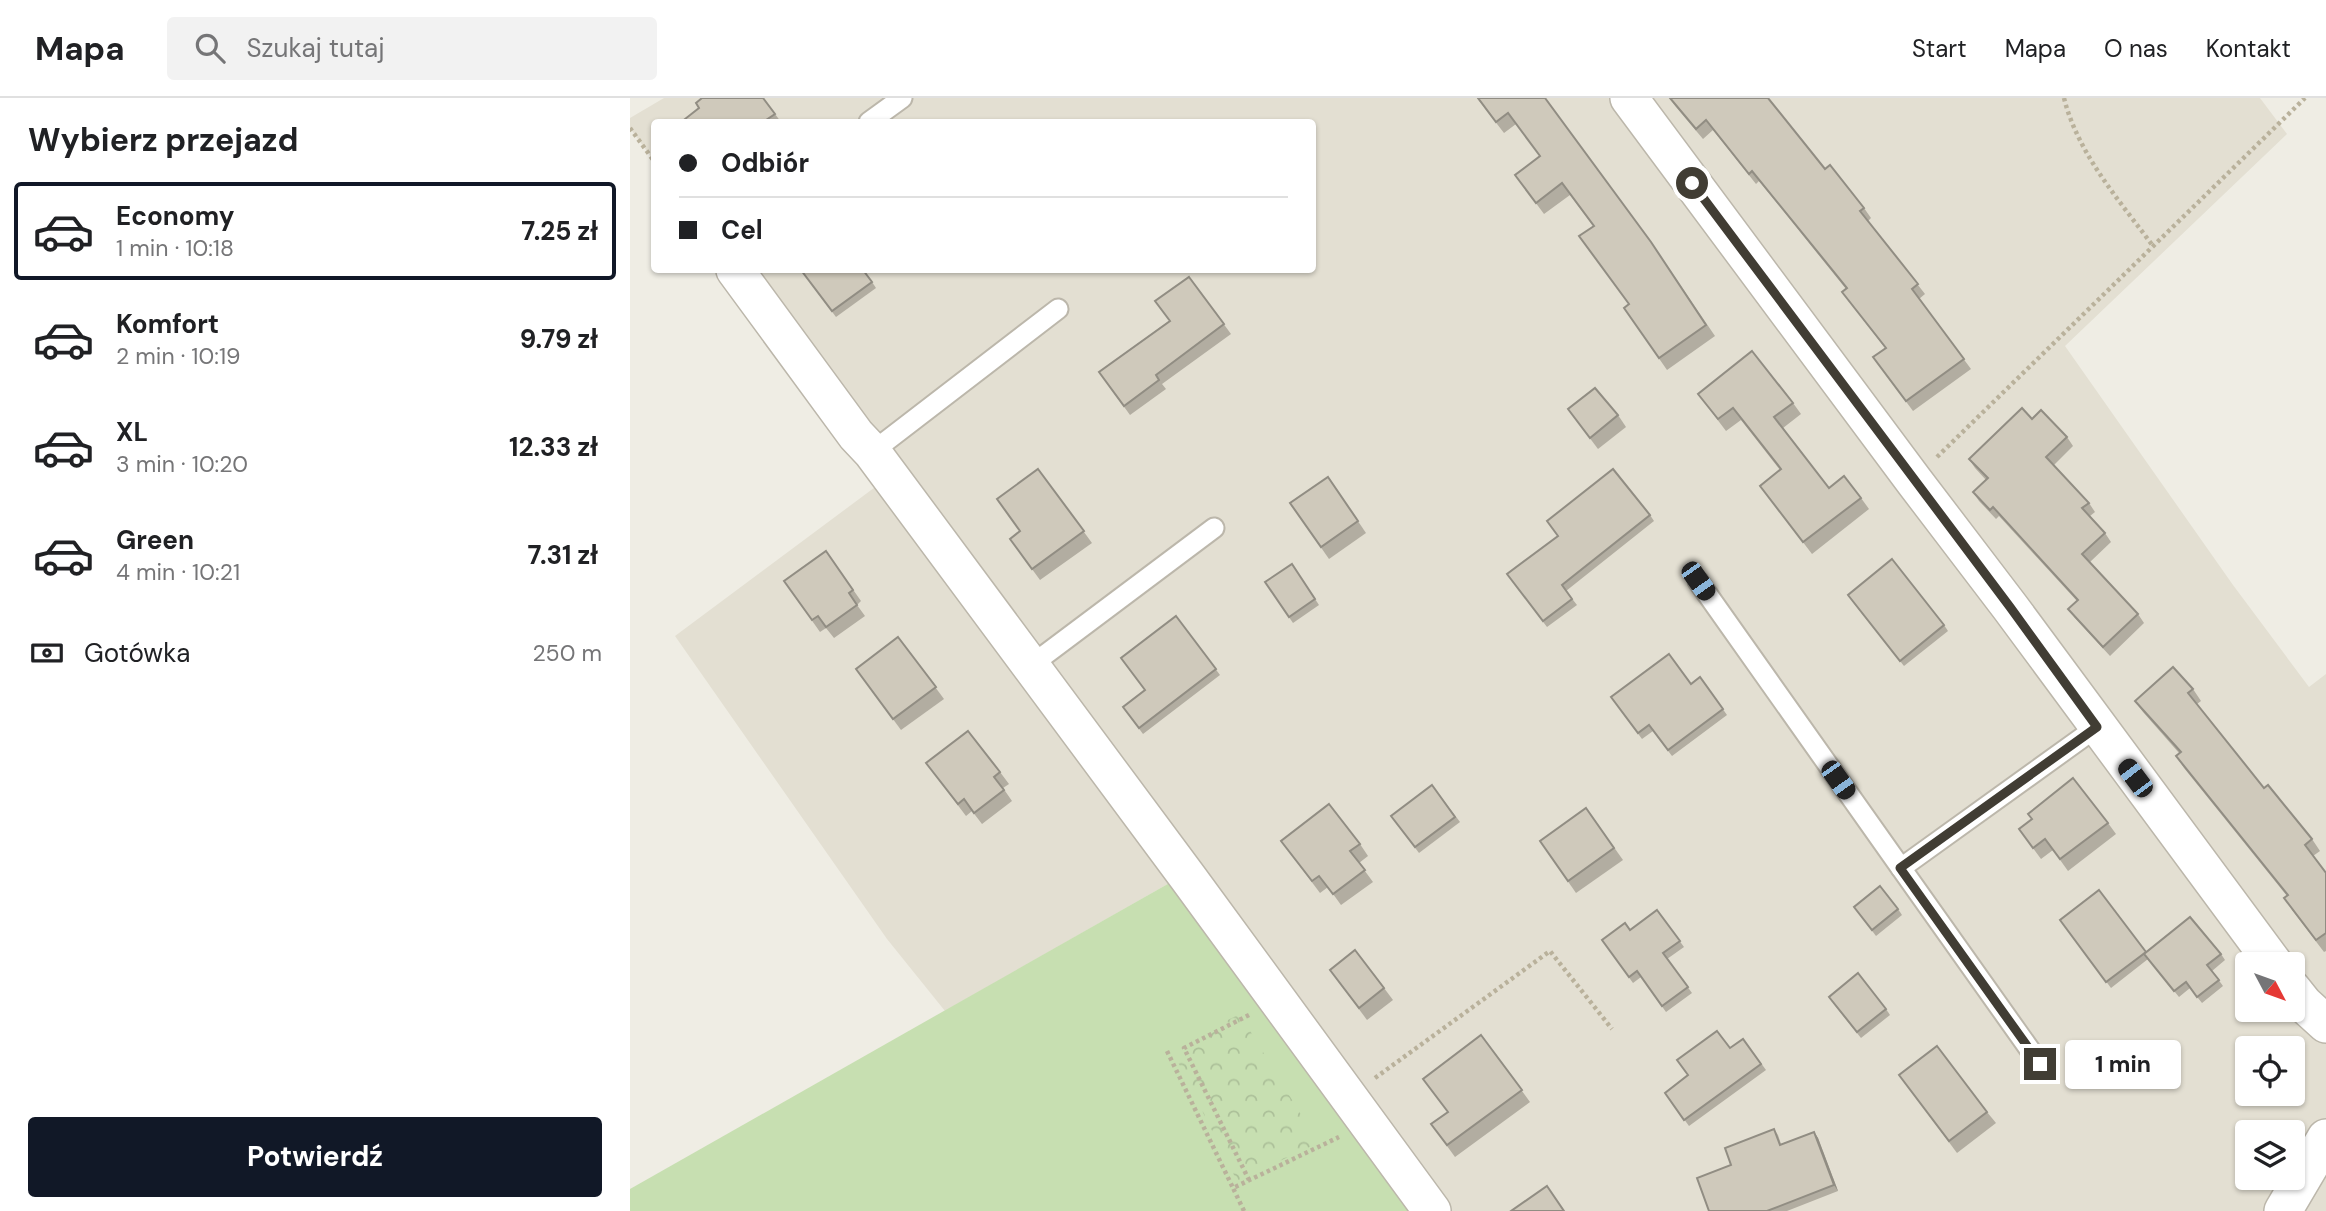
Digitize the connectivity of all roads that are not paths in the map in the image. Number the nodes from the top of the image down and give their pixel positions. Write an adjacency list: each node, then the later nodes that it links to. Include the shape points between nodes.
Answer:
1 (902, 98): 3 (lane)
2 (1629, 98): 10 (street)
3 (873, 119)
4 (737, 273): 6 (street)
5 (1058, 309): 6 (lane)
6 (872, 452): 9 (street)
7 (1214, 528): 9 (lane)
8 (1698, 581): 11 (lane)
9 (1030, 666): 17 (street)
10 (2097, 727): 11 (lane); 12 (street)
11 (1900, 868): 15 (lane)
12 (2265, 952)
13 (2305, 1005): 14 (street)
14 (2326, 1024)
15 (2040, 1064)
16 (2326, 1138): 18 (street)
17 (1432, 1211)
18 (2283, 1211)

